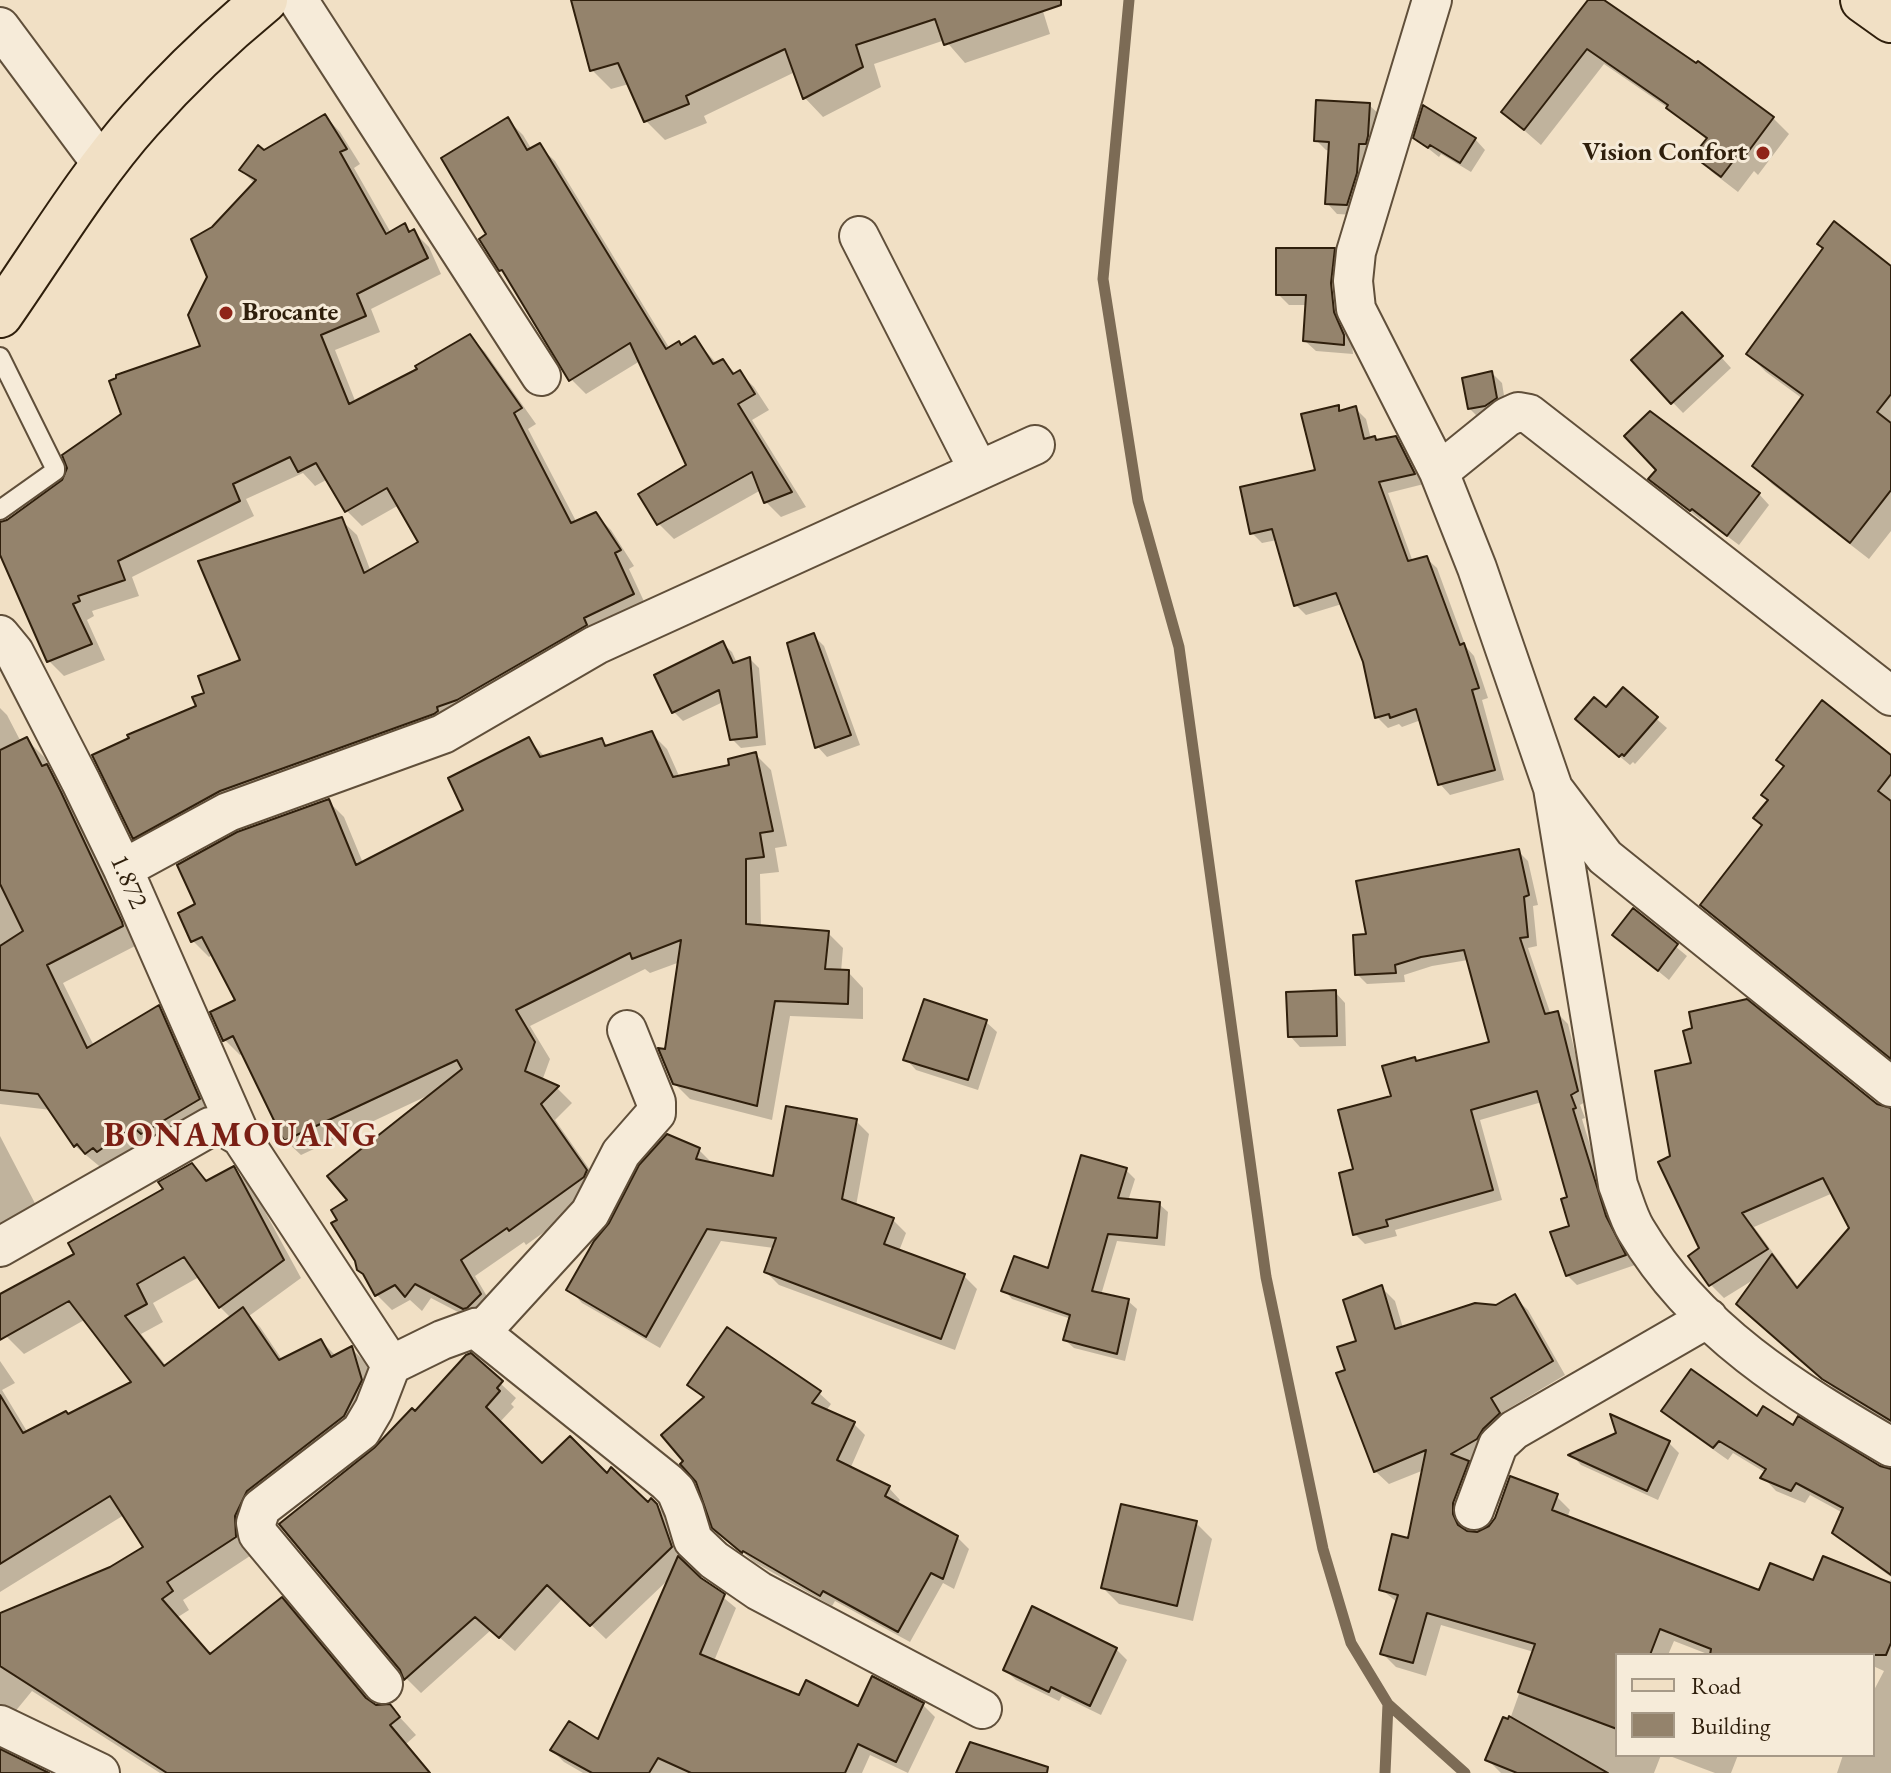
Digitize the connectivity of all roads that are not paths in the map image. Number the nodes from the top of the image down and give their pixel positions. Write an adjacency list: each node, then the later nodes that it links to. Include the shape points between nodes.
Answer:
1 (265, 0): 7 (main road, via 204,52)
2 (298, 0): 11 (street)
3 (1432, 0): 14 (street, via 1356,252 1353,281 1356,309)
4 (1863, 0): 5 (main road)
5 (1891, 20)
6 (0, 27): 7 (street)
7 (104, 167): 9 (main road)
8 (859, 236): 13 (street)
9 (0, 315)
10 (0, 357): 15 (lane, via 55,471)
11 (541, 376)
12 (1035, 445): 13 (street)
13 (978, 469): 19 (street, via 596,645 443,734 228,812)
14 (1439, 472): 17 (street, via 1507,417 1529,414); 18 (street)
15 (0, 510)
16 (0, 635): 19 (street, 1.872, via 14,652)
17 (1891, 696)
18 (1553, 788): 21 (street, via 1605,857); 24 (street, via 1618,1185 1635,1228 1669,1278)
19 (123, 869): 22 (street, 1.872)
20 (627, 1030): 25 (street, via 656,1113 621,1153 590,1213)
21 (1891, 1087)
22 (241, 1137): 23 (street, via 223,1126 210,1127); 26 (street, 1.872)
23 (0, 1247)
24 (1708, 1318): 27 (street, via 1745,1355 1797,1392); 28 (street, via 1514,1430 1498,1445)
25 (482, 1331): 26 (street, via 466,1330); 30 (street, via 667,1482 676,1491 693,1540 714,1560 759,1591)
26 (391, 1365): 29 (street, via 361,1431 261,1508 256,1523 258,1534)
27 (1891, 1447)
28 (1474, 1510)
29 (383, 1684)
30 (982, 1709)
31 (0, 1725): 32 (street)
32 (100, 1773)

